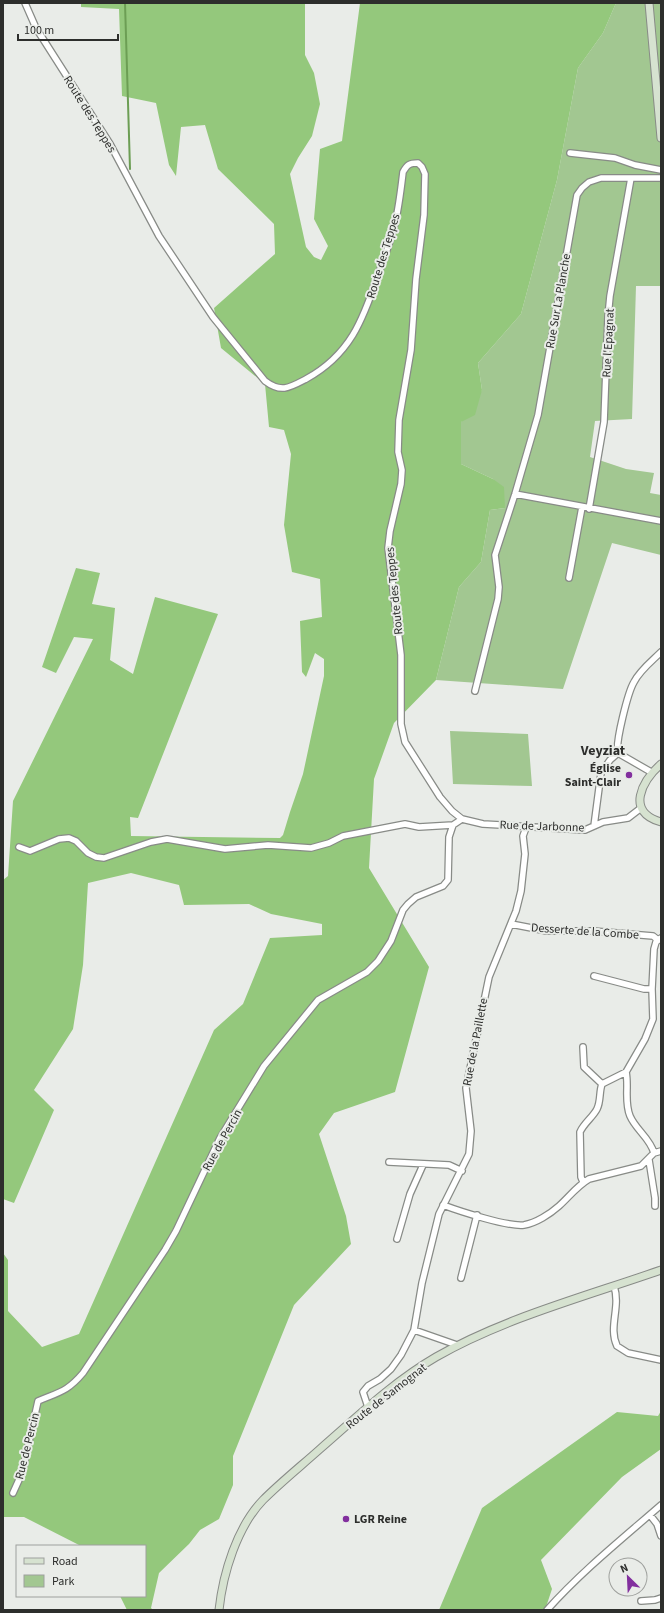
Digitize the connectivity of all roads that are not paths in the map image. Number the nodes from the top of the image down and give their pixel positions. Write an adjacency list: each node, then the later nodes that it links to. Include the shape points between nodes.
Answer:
1 (25, 3): 19 (street, Route des Teppes, via 36,28 110,144 159,236 213,317 265,381 273,387 292,387 315,374 330,363 351,338 365,314 395,224 403,172 406,166 412,163 418,163 422,167 425,174 424,215 411,350 399,420 401,484 388,548 401,655 401,724 404,742 440,797 452,812)
2 (649, 3): 3 (main road)
3 (661, 138)
4 (570, 153): 5 (street, via 615,158)
5 (661, 170)
6 (631, 178): 7 (street, Rue Sur La Planche); 8 (street, Rue Sur La Planche, via 601,178 589,182 577,195 538,415); 10 (street, Rue l'Epagnat, via 610,296 604,422)
7 (661, 178)
8 (515, 494): 9 (street); 14 (street, Rue Sur La Planche, via 495,555 500,587)
9 (582, 507): 10 (street); 12 (street)
10 (589, 508): 11 (street)
11 (661, 521)
12 (569, 578)
13 (661, 652): 15 (street, via 634,682 617,744)
14 (475, 691)
15 (618, 753): 17 (street); 23 (street, via 601,773)
16 (661, 764): 17 (main road)
17 (651, 772): 18 (main road, via 641,790)
18 (641, 808): 20 (main road, via 650,818); 23 (street, Rue de Jarbonne, via 628,818)
19 (462, 819): 21 (street); 22 (street, Rue de Jarbonne, via 483,824)
20 (661, 822)
21 (453, 825): 24 (street, via 419,827 405,824 344,836 311,848 268,845 225,849 167,839 104,858 88,853 69,838 59,839 30,851); 50 (street, Rue de Percin, via 449,837 448,880 443,886 416,897 408,904 403,910 391,941 378,961 367,972 318,1000 264,1066 220,1138 165,1250 87,1367 67,1389 38,1401 22,1473)
22 (526, 825): 23 (street, Rue de Jarbonne, via 585,830); 25 (street, Rue de la Paillette, via 523,836 523,883)
23 (594, 826)
24 (19, 847)
25 (511, 924): 26 (street, Desserte de la Combe, via 547,931 593,931 653,936); 37 (street, Rue de la Paillette, via 488,977 466,1088 472,1139)
26 (659, 939): 28 (street, via 654,949)
27 (594, 976): 28 (street)
28 (652, 989): 30 (street, via 653,1018 645,1039)
29 (584, 1047): 31 (street, via 584,1067)
30 (626, 1072): 31 (street); 33 (street, via 627,1106 630,1116 652,1146)
31 (602, 1084): 38 (street, via 598,1107 580,1132)
32 (661, 1151): 33 (street)
33 (654, 1153): 34 (street)
34 (649, 1160): 38 (street, via 630,1170); 40 (street)
35 (389, 1162): 36 (street)
36 (423, 1165): 37 (street, via 449,1165); 42 (street, via 410,1194)
37 (462, 1171): 39 (street, Rue de la Paillette)
38 (583, 1182): 41 (street, via 555,1209 525,1225 512,1225)
39 (443, 1205): 41 (street); 46 (street, Rue de la Paillette, via 422,1283)
40 (655, 1206)
41 (478, 1216): 44 (street)
42 (397, 1239)
43 (661, 1270): 45 (main road, Route de Samognat)
44 (461, 1278)
45 (614, 1286): 47 (main road, Route de Samognat); 48 (street, via 617,1301 614,1331 617,1346 628,1354)
46 (414, 1330): 47 (street); 49 (street, Rue de la Paillette, via 391,1369 363,1392)
47 (458, 1345): 49 (main road, Route de Samognat, via 409,1374)
48 (661, 1360)
49 (368, 1407): 56 (main road, Route de Samognat, via 263,1500 244,1526 231,1554)
50 (13, 1493)
51 (661, 1506): 52 (street)
52 (650, 1515): 53 (street, via 657,1524); 57 (street, via 573,1582)
53 (661, 1536)
54 (661, 1598): 55 (street)
55 (641, 1601)
56 (219, 1610)
57 (547, 1610)

